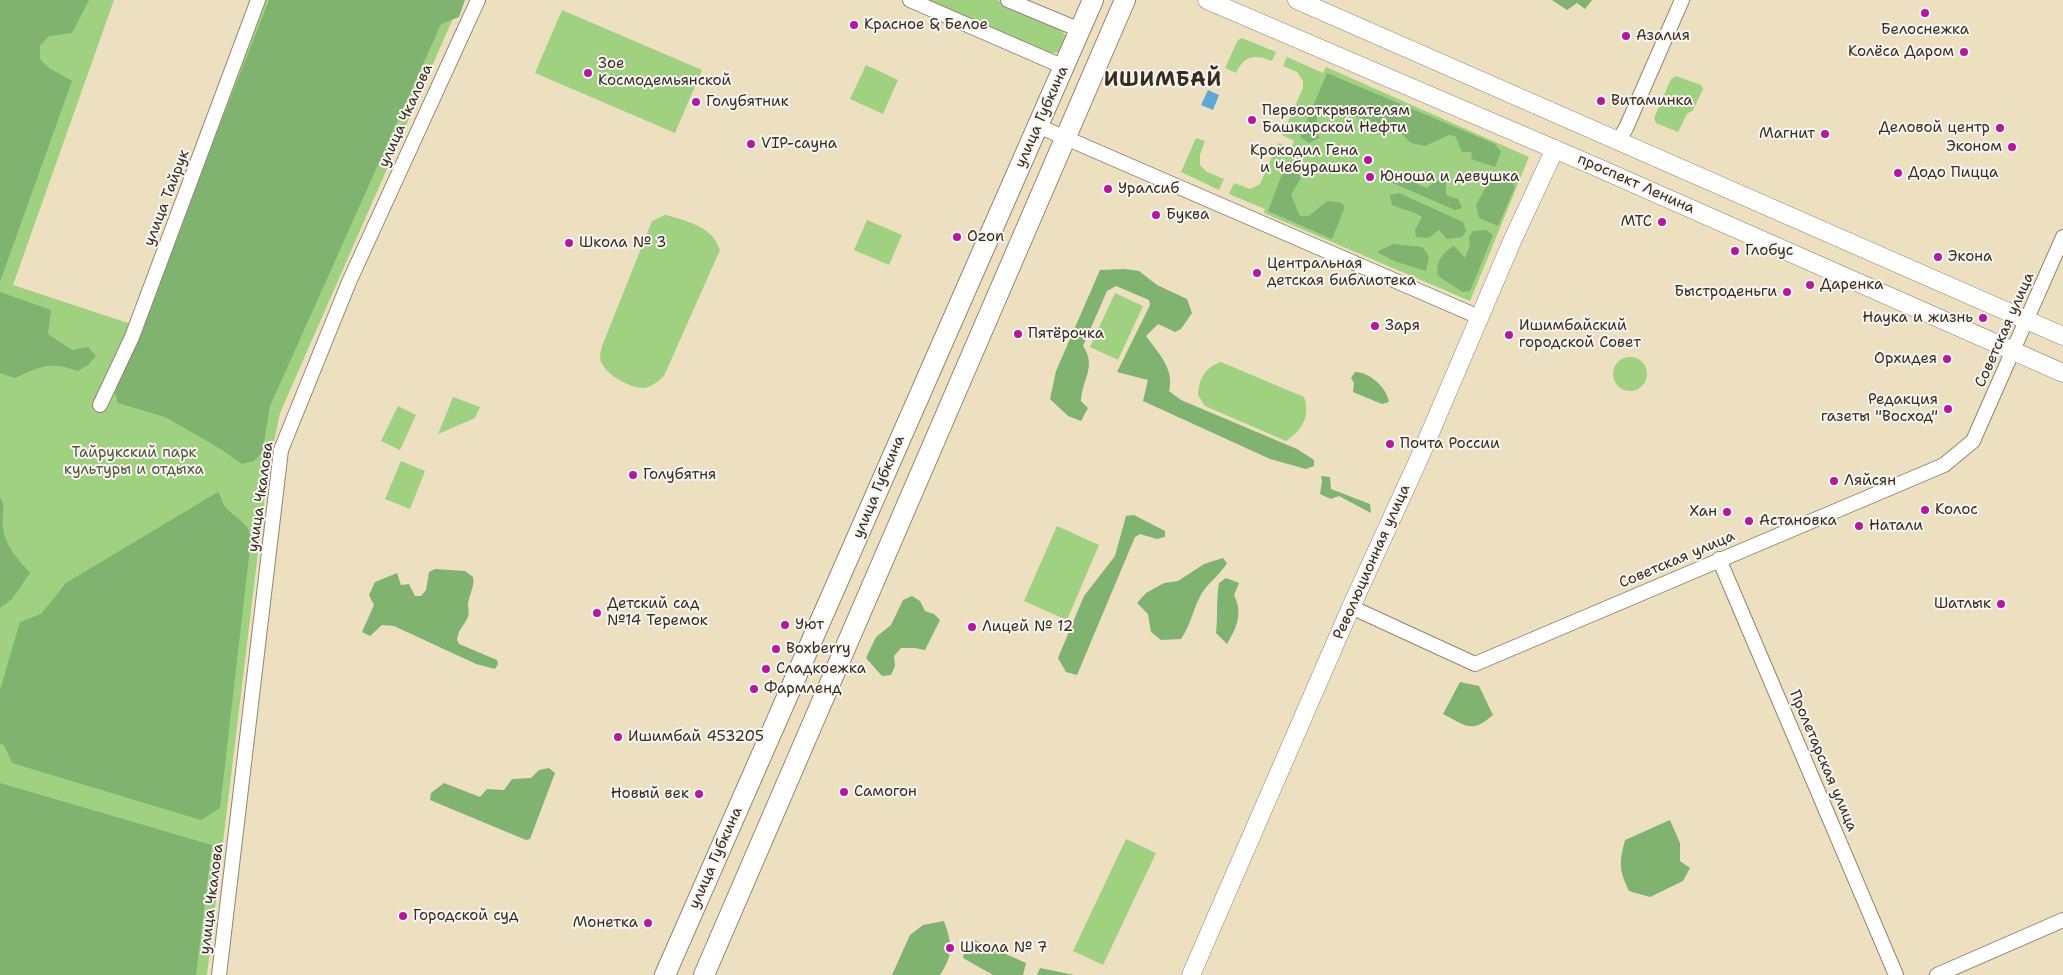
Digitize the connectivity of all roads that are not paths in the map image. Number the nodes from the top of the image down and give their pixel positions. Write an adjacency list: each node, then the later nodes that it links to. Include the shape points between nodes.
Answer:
1 (258, 0): 22 (street, улица Тайрук, via 132,336)
2 (478, 0): 26 (street, улица Чкалова, via 349,282 281,450)
3 (910, 0): 11 (street)
4 (1008, 0): 10 (street)
5 (1093, 0): 10 (main road, улица Губкина)
6 (1125, 0): 13 (main road, улица Губкина)
7 (1207, 0): 15 (street, проспект Ленина)
8 (1297, 0): 14 (street)
9 (1682, 0): 14 (street)
10 (1080, 30): 11 (main road, улица Губкина)
11 (1064, 67): 12 (main road, улица Губкина)
12 (1038, 126): 13 (street); 27 (main road, улица Губкина)
13 (1066, 139): 17 (street); 28 (main road, улица Губкина)
14 (1618, 141): 18 (street)
15 (1555, 149): 17 (street, Революционная улица); 20 (street, проспект Ленина)
16 (2063, 237): 18 (street, Советская улица)
17 (1479, 317): 24 (street, Революционная улица, via 1418,461)
18 (2027, 320): 19 (street); 20 (street, Советская улица)
19 (2063, 336)
20 (2013, 351): 21 (street, проспект Ленина); 23 (street, Советская улица, via 1973,441 1944,465)
21 (2063, 373)
22 (100, 404)
23 (1719, 559): 24 (street, Советская улица, via 1475,664); 30 (street, Пролетарская улица)
24 (1351, 606): 29 (street, Революционная улица)
25 (2063, 920): 31 (street)
26 (219, 975)
27 (665, 975)
28 (704, 975)
29 (1191, 975)
30 (1896, 975)
31 (1938, 975)

